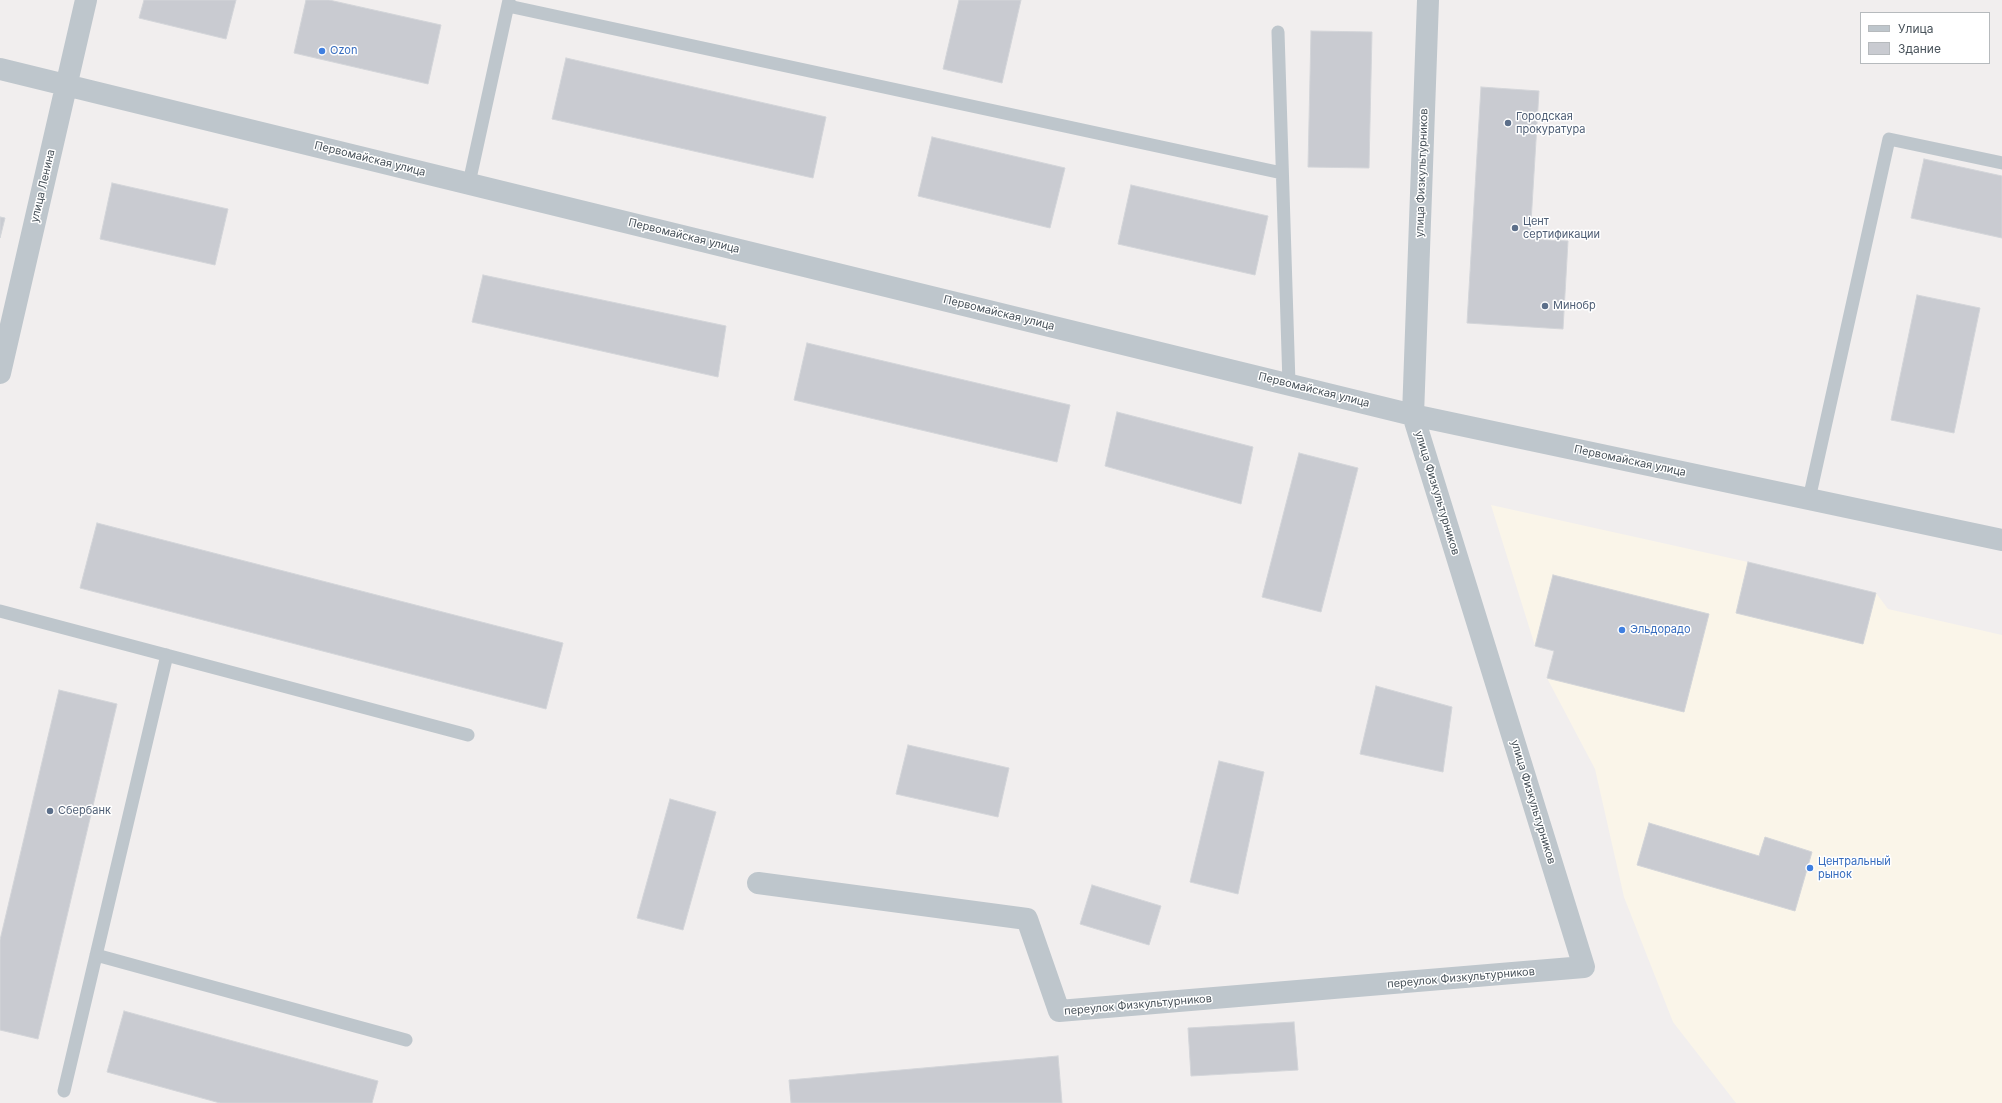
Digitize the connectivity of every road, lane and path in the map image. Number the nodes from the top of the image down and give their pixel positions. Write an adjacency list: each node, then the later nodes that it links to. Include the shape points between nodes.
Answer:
1 (86, 0): 6 (street, улица Ленина)
2 (1428, 0): 12 (street, улица Физкультурников)
3 (509, 3): 8 (lane); 9 (lane)
4 (1278, 32): 8 (lane)
5 (0, 69): 6 (street, Первомайская улица)
6 (66, 84): 9 (street, Первомайская улица); 10 (street, улица Ленина)
7 (2002, 163): 13 (lane, via 1890,139)
8 (1282, 172): 11 (lane)
9 (469, 183): 11 (street, Первомайская улица)
10 (0, 373)
11 (1288, 384): 12 (street, Первомайская улица)
12 (1413, 415): 13 (street, Первомайская улица); 20 (street, улица Физкультурников)
13 (1809, 499): 14 (street, Первомайская улица)
14 (2002, 540)
15 (0, 611): 16 (lane)
16 (167, 655): 17 (lane); 19 (lane)
17 (468, 735)
18 (758, 883): 20 (street, переулок Физкультурников, via 1027,919 1059,1011)
19 (96, 955): 21 (lane); 22 (lane)
20 (1584, 967)
21 (406, 1040)
22 (64, 1091)

